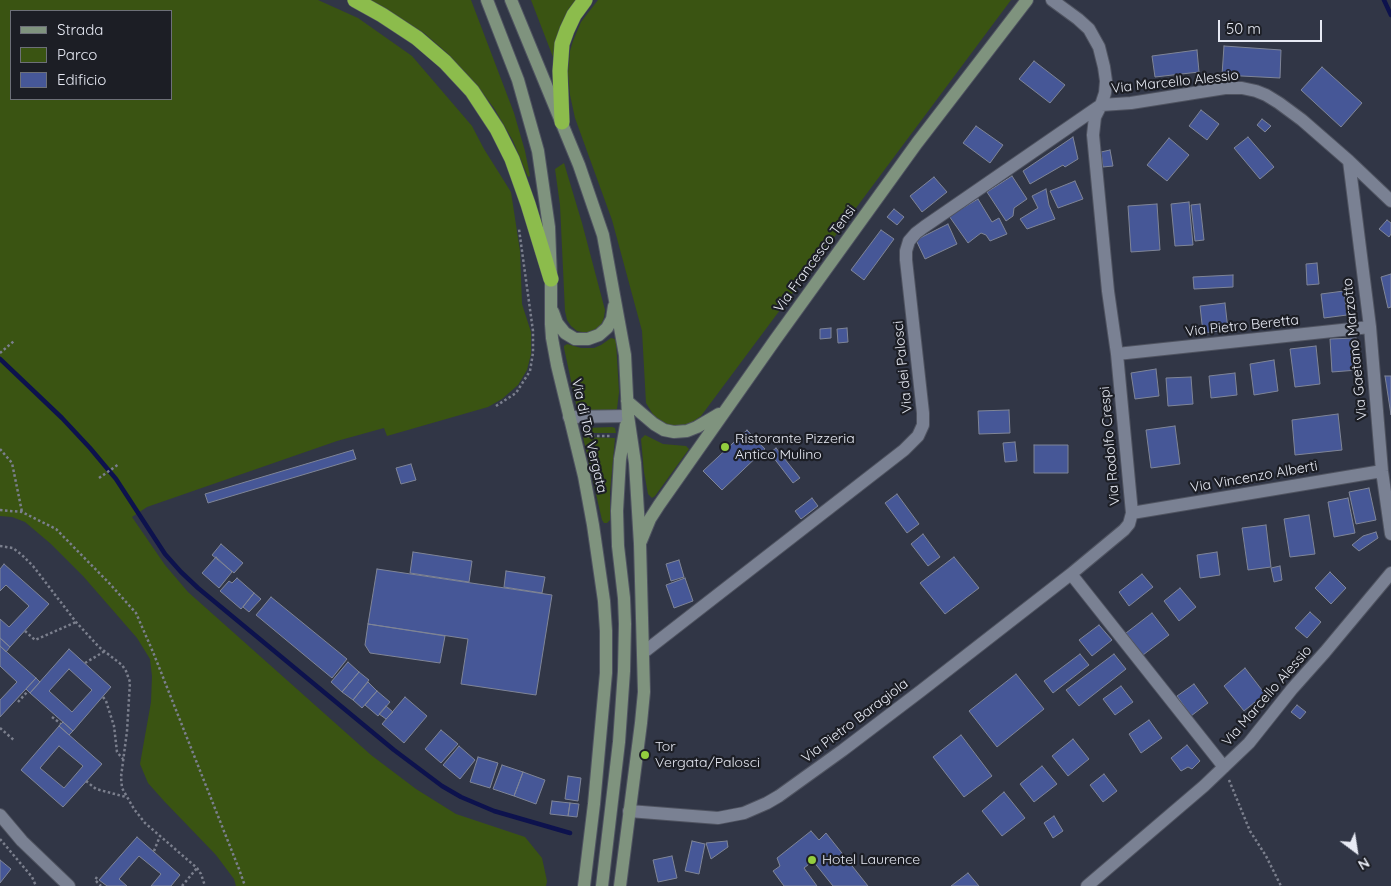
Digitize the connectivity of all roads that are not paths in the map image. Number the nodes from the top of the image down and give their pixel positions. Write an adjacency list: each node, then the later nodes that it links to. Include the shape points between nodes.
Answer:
1 (355, 0): 11 (highway, via 417,38 446,62 472,91 497,129 512,160)
2 (487, 0): 11 (main road, Via di Tor Vergata, via 518,80 538,151 549,227)
3 (511, 0): 8 (main road, Via di Tor Vergata)
4 (585, 0): 8 (highway, via 574,14 562,44)
5 (1027, 0): 17 (main road, Via Francesco Tensi, via 917,143)
6 (1052, 0): 7 (street, Via Rodolfo Crespi, via 1083,23 1096,40 1105,77)
7 (1101, 105): 9 (street, Via Marcello Alessio, via 1225,88 1249,89 1280,103); 15 (street, Via Rodolfo Crespi, via 1093,135); 26 (street, Via dei Palosci, via 924,226 909,241 906,260 923,414 918,436)
8 (562, 122): 12 (main road, Via di Tor Vergata, via 603,235)
9 (1349, 161): 10 (street, Via Marcello Alessio); 14 (street, Via Gaetano Marzotto)
10 (1391, 201)
11 (551, 279): 13 (main road, Via di Tor Vergata)
12 (612, 287): 13 (main road, via 614,306 610,324 599,336 588,339 575,339 561,329); 16 (main road, Via di Tor Vergata, via 624,340)
13 (550, 298): 19 (main road, Via di Tor Vergata, via 553,347)
14 (1370, 327): 15 (street, Via Pietro Beretta); 20 (street, Via Gaetano Marzotto)
15 (1117, 354): 21 (street, Via Rodolfo Crespi)
16 (627, 401): 17 (main road, via 654,424 674,432 697,427); 18 (main road, Via di Tor Vergata)
17 (726, 410): 23 (main road, Via Francesco Tensi, via 654,512)
18 (628, 416): 19 (street); 23 (main road, Via di Tor Vergata, via 636,464); 32 (main road, Via di Tor Vergata, via 620,460 617,511 624,598 624,679)
19 (569, 417): 31 (main road, Via di Tor Vergata, via 593,525 606,631 602,724)
20 (1382, 471): 21 (street, Via Vincenzo Alberti); 22 (street, Via Gaetano Marzotto)
21 (1132, 513): 25 (street, Via Rodolfo Crespi, via 1124,530)
22 (1391, 534)
23 (640, 544): 26 (main road, Via di Tor Vergata)
24 (1391, 573): 27 (street, Via Marcello Alessio, via 1249,743)
25 (1070, 574): 27 (street); 28 (street, Via Pietro Baragiola, via 922,690 767,803 744,813 718,818)
26 (644, 652): 28 (main road, Via di Tor Vergata, via 644,692)
27 (1224, 767): 34 (street, Via Marcello Alessio)
28 (629, 812): 33 (main road, Via di Tor Vergata)
29 (0, 815): 30 (street)
30 (69, 886)
31 (584, 886)
32 (602, 886)
33 (620, 886)
34 (1087, 886)

